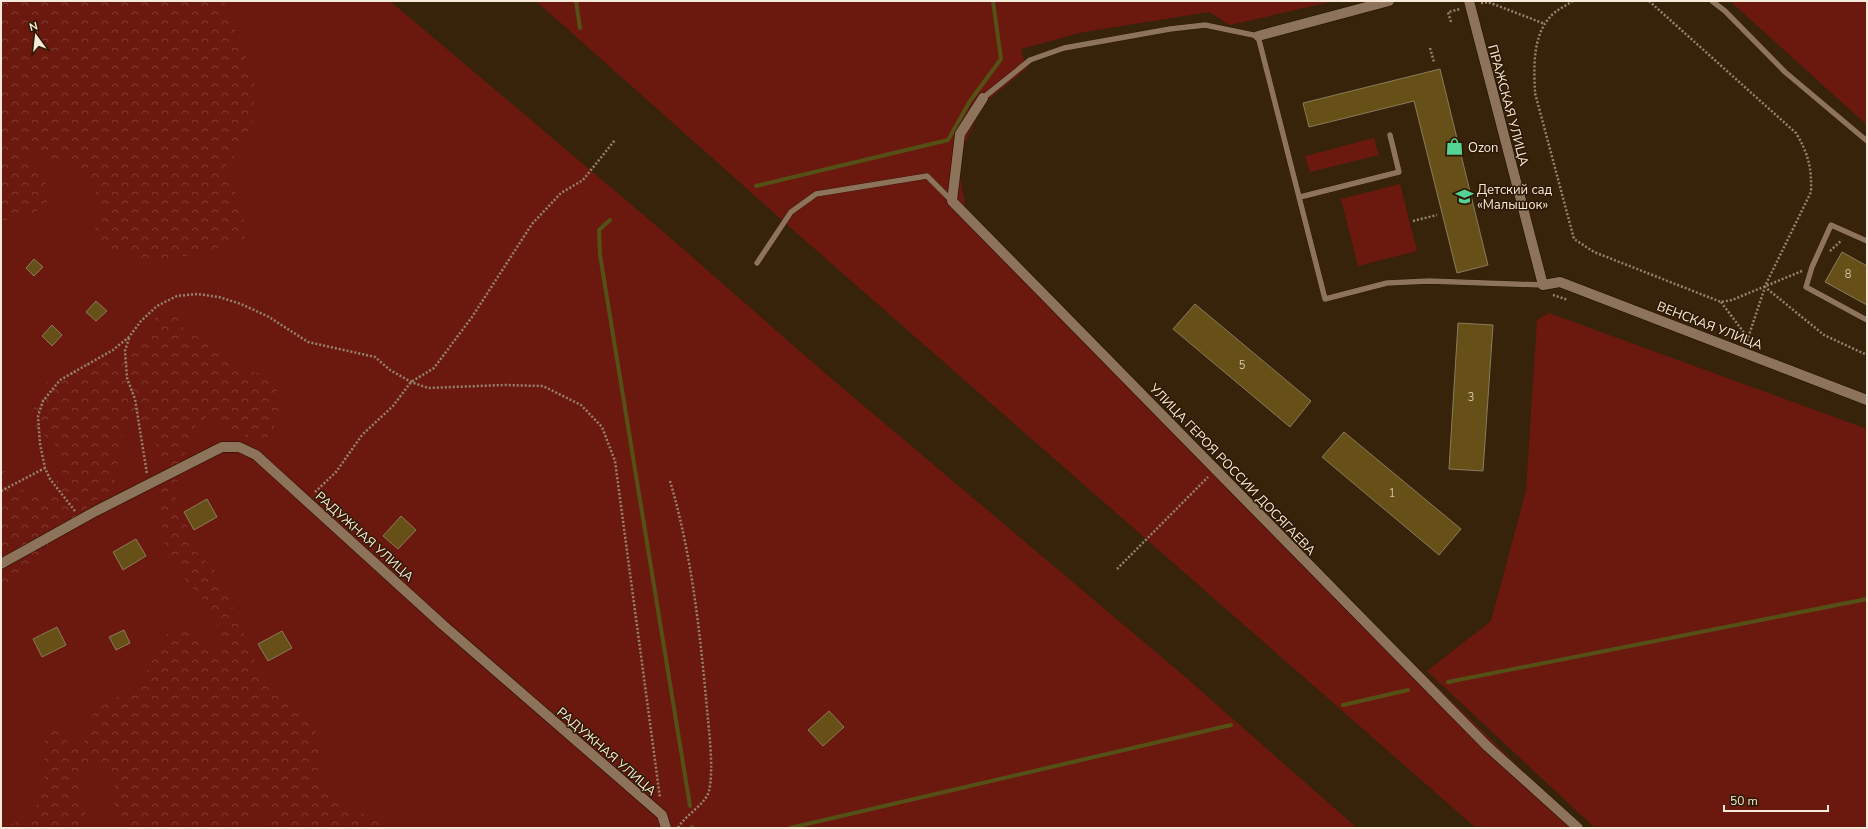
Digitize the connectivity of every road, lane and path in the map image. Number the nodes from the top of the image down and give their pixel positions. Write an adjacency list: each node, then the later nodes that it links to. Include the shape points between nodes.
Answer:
1 (1389, 1): 8 (street)
2 (1469, 1): 21 (street, ПРАЖСКАЯ УЛИЦА)
3 (1573, 1): 7 (path, via 1550,16)
4 (1649, 1): 22 (path, via 1796,133 1806,150 1812,175 1811,192)
5 (1712, 1): 14 (lane, via 1785,72)
6 (1488, 2): 7 (path)
7 (1544, 24): 23 (path, via 1537,42 1535,93 1574,240 1594,252)
8 (1258, 36): 11 (lane, via 1205,25 1064,48 1030,60); 15 (lane)
9 (1430, 48): 10 (path)
10 (1434, 62)
11 (983, 98): 16 (street, via 960,134)
12 (1390, 135): 15 (lane, via 1399,172)
13 (615, 140): 29 (path, via 583,180 561,192 532,224 472,317 434,368)
14 (1867, 141)
15 (1300, 197): 21 (lane, via 1326,299 1387,283 1429,281)
16 (952, 201): 20 (lane, via 928,176 816,194 791,212); 32 (street, УЛИЦА ГЕРОЯ РОССИИ ДОСЯГАЕВА)
17 (1437, 215): 18 (path)
18 (1413, 221)
19 (1867, 241): 24 (lane, via 1831,225 1806,287)
20 (757, 263)
21 (1543, 285): 27 (street, ВЕНСКАЯ УЛИЦА, via 1560,282)
22 (1765, 286): 23 (path); 26 (path); 28 (path, via 1817,331)
23 (1721, 302): 26 (path)
24 (1867, 320)
25 (129, 337): 29 (path, via 157,306 177,296 196,294 219,297 242,304 269,317 308,342 375,357 390,370); 31 (path, via 113,350 60,380 44,401 38,416 40,444); 34 (path, via 125,351 127,378 135,399)
26 (1748, 338): 27 (path)
27 (1744, 352): 30 (street, ВЕНСКАЯ УЛИЦА)
28 (1867, 355)
29 (411, 382): 36 (path, via 393,406 362,435 336,472); 40 (path, via 428,388 543,386 581,405 602,427 615,461)
30 (1867, 400)
31 (46, 468): 35 (path); 37 (path, via 50,479)
32 (1216, 470): 39 (path); 43 (street, УЛИЦА ГЕРОЯ РОССИИ ДОСЯГАЕВА, via 1486,746)
33 (670, 481): 42 (path, via 681,520 701,643 711,755 709,792 683,819)
34 (148, 485): 36 (street, РАДУЖНАЯ УЛИЦА, via 222,447 239,447 256,455); 37 (street, РАДУЖНАЯ УЛИЦА)
35 (1, 491)
36 (307, 500): 40 (street, РАДУЖНАЯ УЛИЦА, via 443,625)
37 (81, 519): 38 (street, РАДУЖНАЯ УЛИЦА)
38 (1, 564)
39 (1117, 569)
40 (662, 816): 41 (street)
41 (666, 828)
42 (678, 828)
43 (1578, 828)

